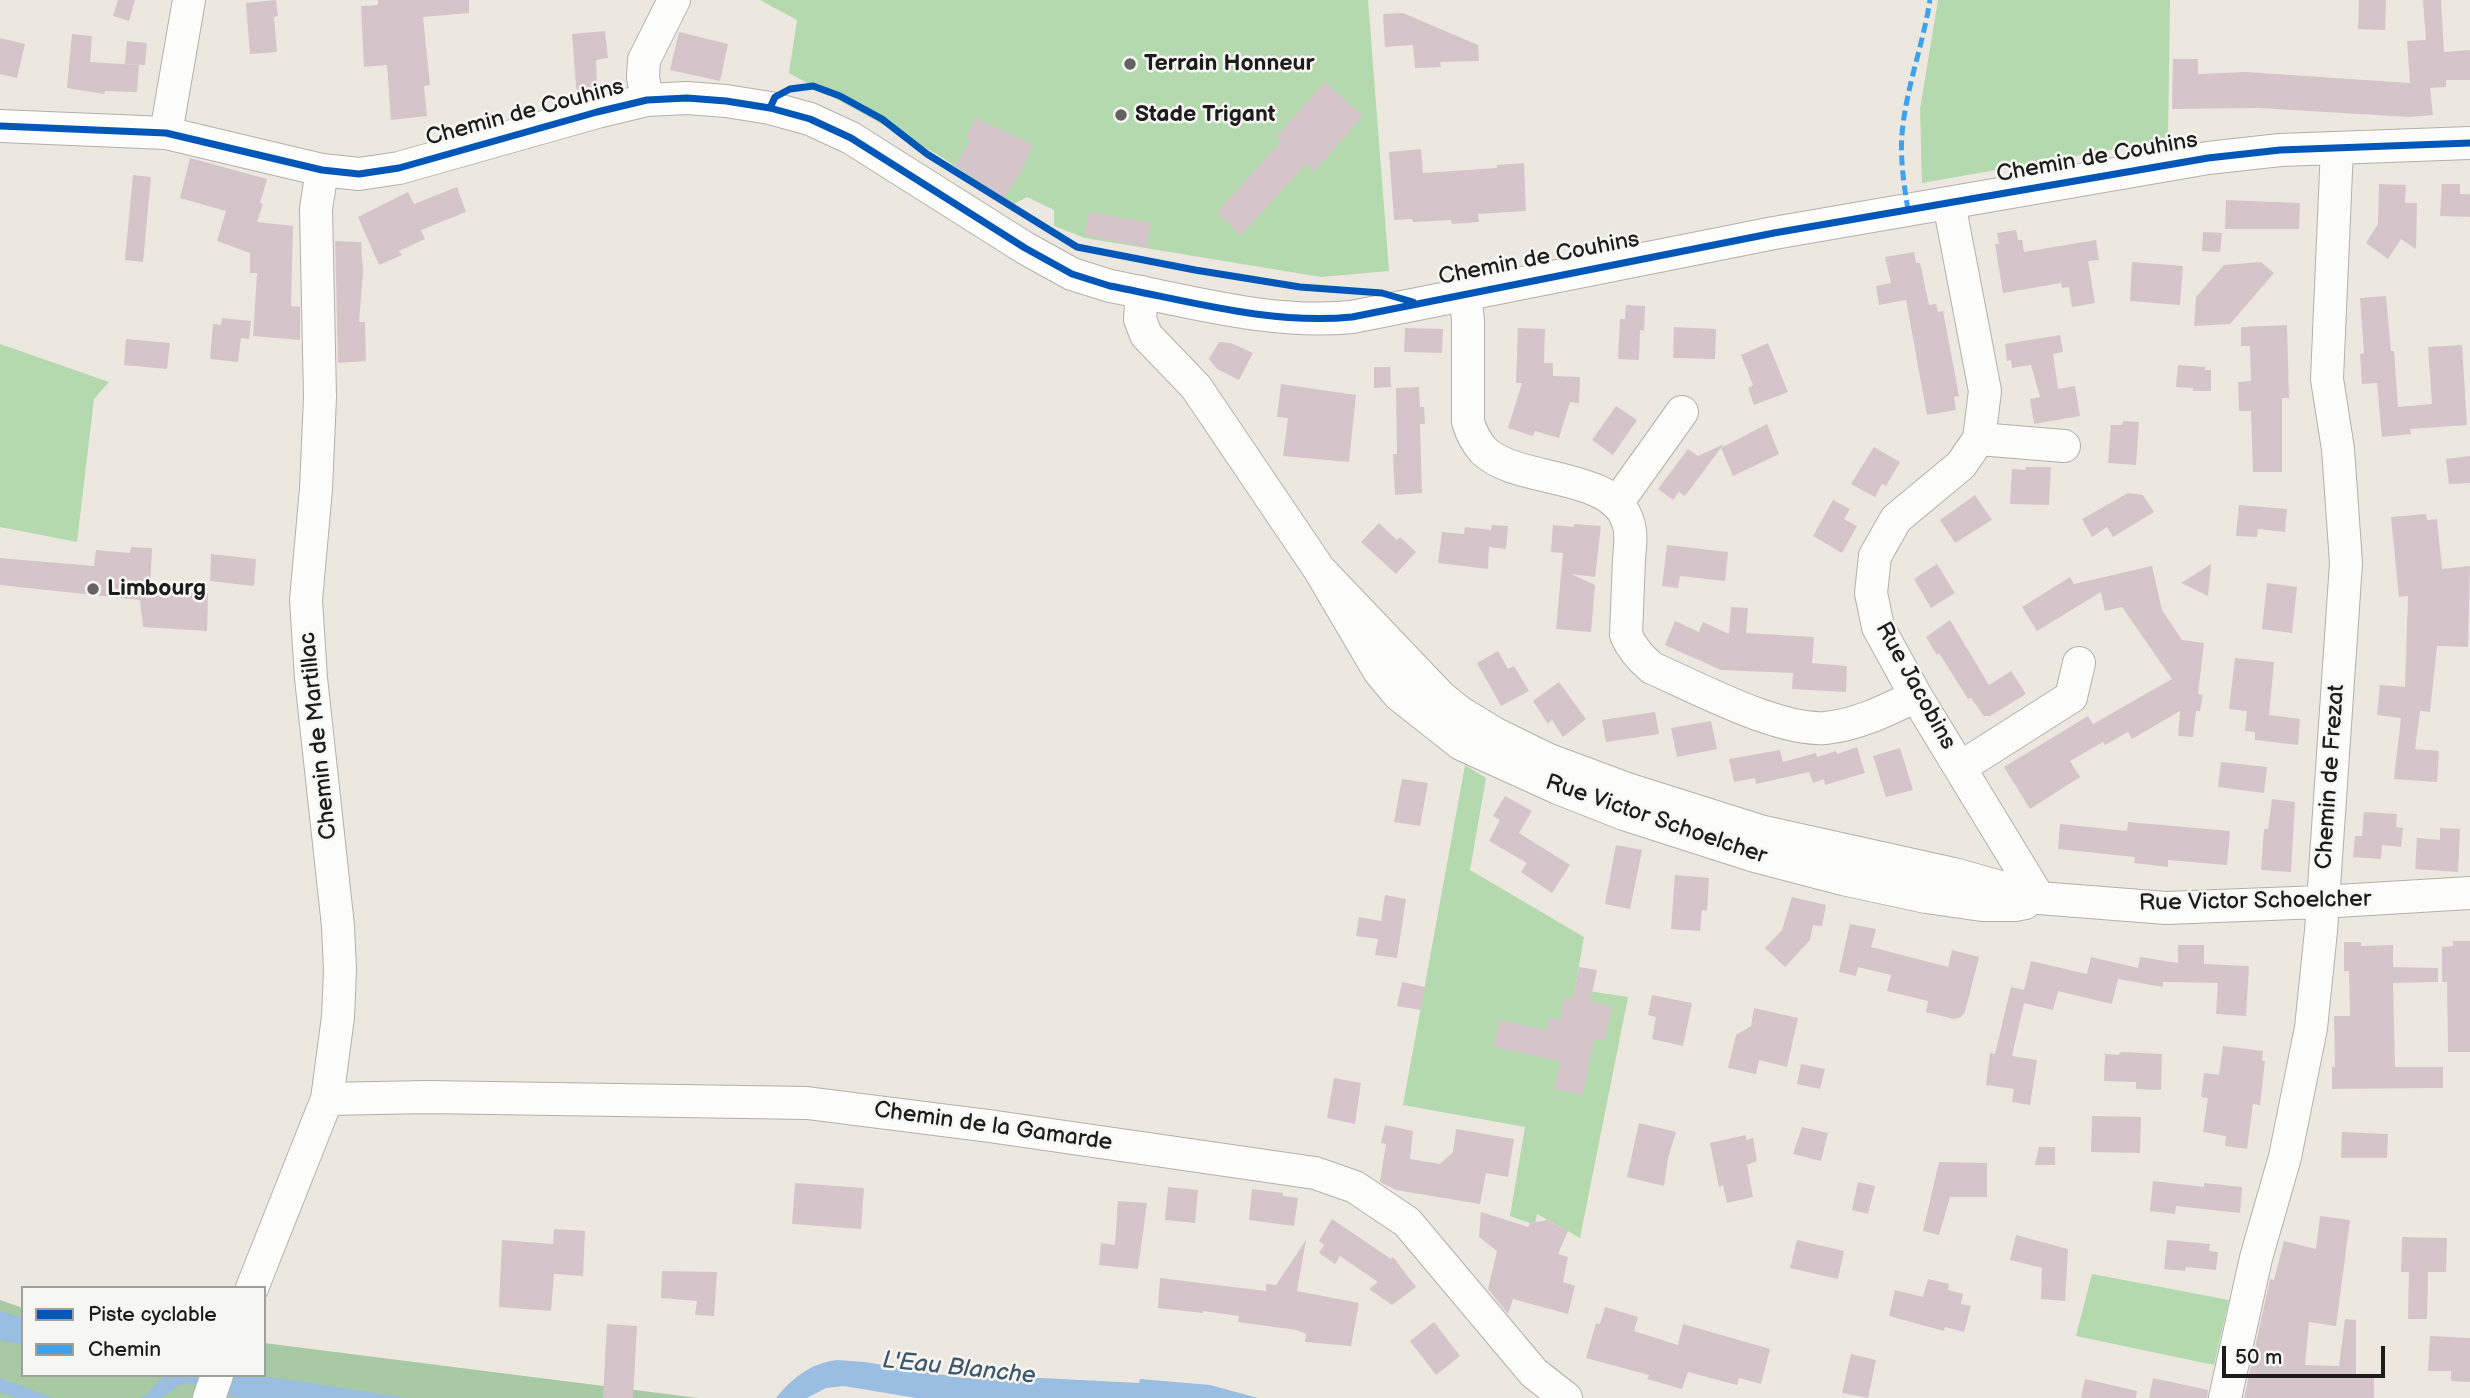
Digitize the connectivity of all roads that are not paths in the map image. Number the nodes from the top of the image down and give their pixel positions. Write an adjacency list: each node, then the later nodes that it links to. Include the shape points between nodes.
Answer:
1 (190, 0): 5 (street)
2 (674, 0): 3 (street, via 644,60)
3 (647, 100): 8 (street, Chemin de Couhins, via 399,168 359,174); 10 (street, Chemin de Couhins, via 726,101 770,108 821,124 1060,268)
4 (0, 126): 5 (street, Chemin de Couhins)
5 (166, 133): 8 (street, Chemin de Couhins)
6 (2470, 143): 7 (street, Chemin de Couhins)
7 (2337, 148): 9 (street, Chemin de Couhins, via 2208,158); 21 (street, Chemin de Frezat, via 2327,379 2338,449 2346,563)
8 (322, 170): 22 (street, Chemin de Martillac, via 316,209 320,397 306,600 340,949 338,1017)
9 (1949, 203): 11 (street, Chemin de Couhins); 13 (street, Rue Jacobins, via 1985,391)
10 (1142, 292): 11 (street, Chemin de Couhins, via 1316,320); 20 (street, Rue Victor Schoelcher, via 1140,319 1146,335 1196,387 1319,569 1461,713 1549,760 1627,789 1760,831)
11 (1465, 293): 15 (street, via 1468,422 1478,443 1500,461 1601,492)
12 (1682, 412): 15 (street)
13 (1979, 439): 14 (street); 17 (street, Rue Jacobins, via 1961,465 1896,519 1875,556 1871,593 1878,627)
14 (2064, 446)
15 (1617, 503): 17 (street, via 1630,530 1626,635 1640,659 1652,668 1778,722 1801,726 1850,723)
16 (2079, 663): 18 (street, via 2071,697)
17 (1916, 696): 18 (street, Rue Jacobins)
18 (1961, 767): 20 (street, Rue Jacobins)
19 (2470, 893): 21 (street, Rue Victor Schoelcher)
20 (2039, 898): 21 (street, Rue Victor Schoelcher, via 2166,908)
21 (2321, 902): 27 (street, Chemin de Frezat, via 2311,1028)
22 (327, 1099): 23 (street, Chemin de Martillac); 26 (street, Chemin de la Gamarde, via 807,1103 1315,1173 1355,1187 1407,1222 1534,1373)
23 (253, 1286)
24 (216, 1377): 25 (street)
25 (209, 1398)
26 (1566, 1398)
27 (2225, 1398)

